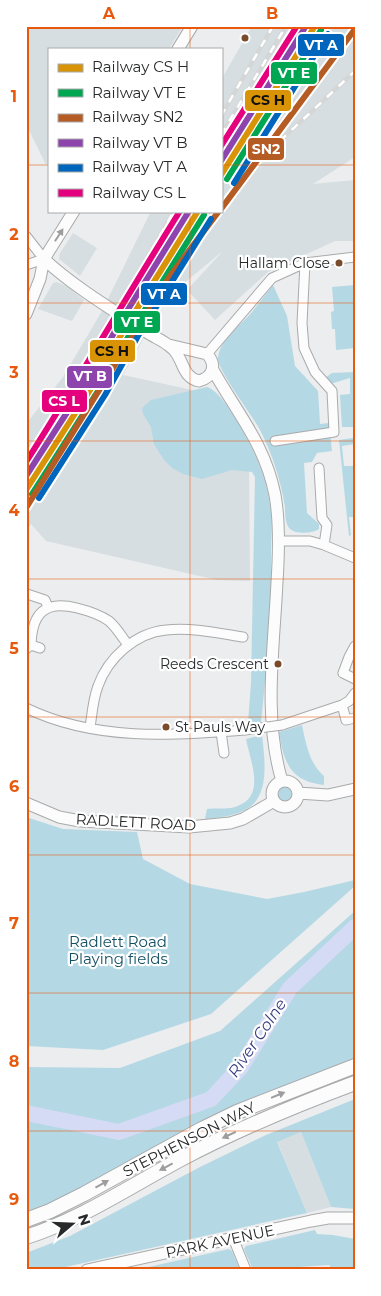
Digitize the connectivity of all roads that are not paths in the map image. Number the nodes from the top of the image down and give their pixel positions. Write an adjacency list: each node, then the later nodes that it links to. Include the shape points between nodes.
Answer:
1 (192, 26): 2 (street)
2 (179, 48)
3 (73, 212): 6 (street, one-way to 3)
4 (26, 236): 6 (street)
5 (355, 257): 7 (street)
6 (44, 259): 8 (street); 9 (street); 10 (street, via 100,301)
7 (306, 263): 12 (street, via 272,278); 17 (street, via 302,323 304,348 315,372 332,391 334,432)
8 (26, 265)
9 (26, 314)
10 (169, 345): 11 (street); 13 (street)
11 (194, 352): 12 (street); 13 (street)
12 (207, 354): 14 (street, via 213,364)
13 (184, 364): 15 (street, via 187,376 198,381)
14 (212, 370): 15 (street); 16 (street)
15 (204, 379): 16 (street)
16 (225, 392): 19 (street, via 245,420 265,461 274,493)
17 (275, 441)
18 (319, 468): 20 (street, via 322,518 327,525)
19 (279, 541): 20 (street); 36 (street, via 271,707 274,746)
20 (324, 545): 21 (street)
21 (355, 558)
22 (28, 594): 23 (street, via 45,600)
23 (48, 607): 25 (street, via 68,605 93,612 111,623); 27 (street, via 35,620)
24 (243, 637): 25 (street, via 164,630)
25 (128, 645): 33 (street, via 102,678 95,696)
26 (355, 646): 28 (street, via 343,672)
27 (32, 647)
28 (355, 678)
29 (355, 693): 30 (street)
30 (342, 705): 32 (street, via 346,720); 34 (street, bridge, via 282,724)
31 (26, 708): 33 (street)
32 (355, 718)
33 (90, 728): 34 (street, via 149,734)
34 (220, 732): 35 (street)
35 (224, 753)
36 (282, 781): 38 (street, via 292,784); 39 (street, via 272,789)
37 (355, 789): 38 (street, via 328,795)
38 (298, 793): 39 (street, via 288,806 280,806)
39 (274, 801): 40 (street, RADLETT ROAD, via 230,823 189,827 80,821 59,817)
40 (26, 803)
41 (355, 1066): 44 (main road, STEPHENSON WAY, one-way to 41, via 84,1194 211,1124)
42 (355, 1083): 45 (main road, STEPHENSON WAY, one-way to 45, via 243,1128 89,1210)
43 (355, 1218): 46 (street, PARK AVENUE, via 328,1218)
44 (26, 1220)
45 (26, 1237)
46 (233, 1238): 47 (street, PARK AVENUE); 49 (street)
47 (107, 1268): 48 (street, PARK AVENUE)
48 (87, 1270)
49 (246, 1270)

